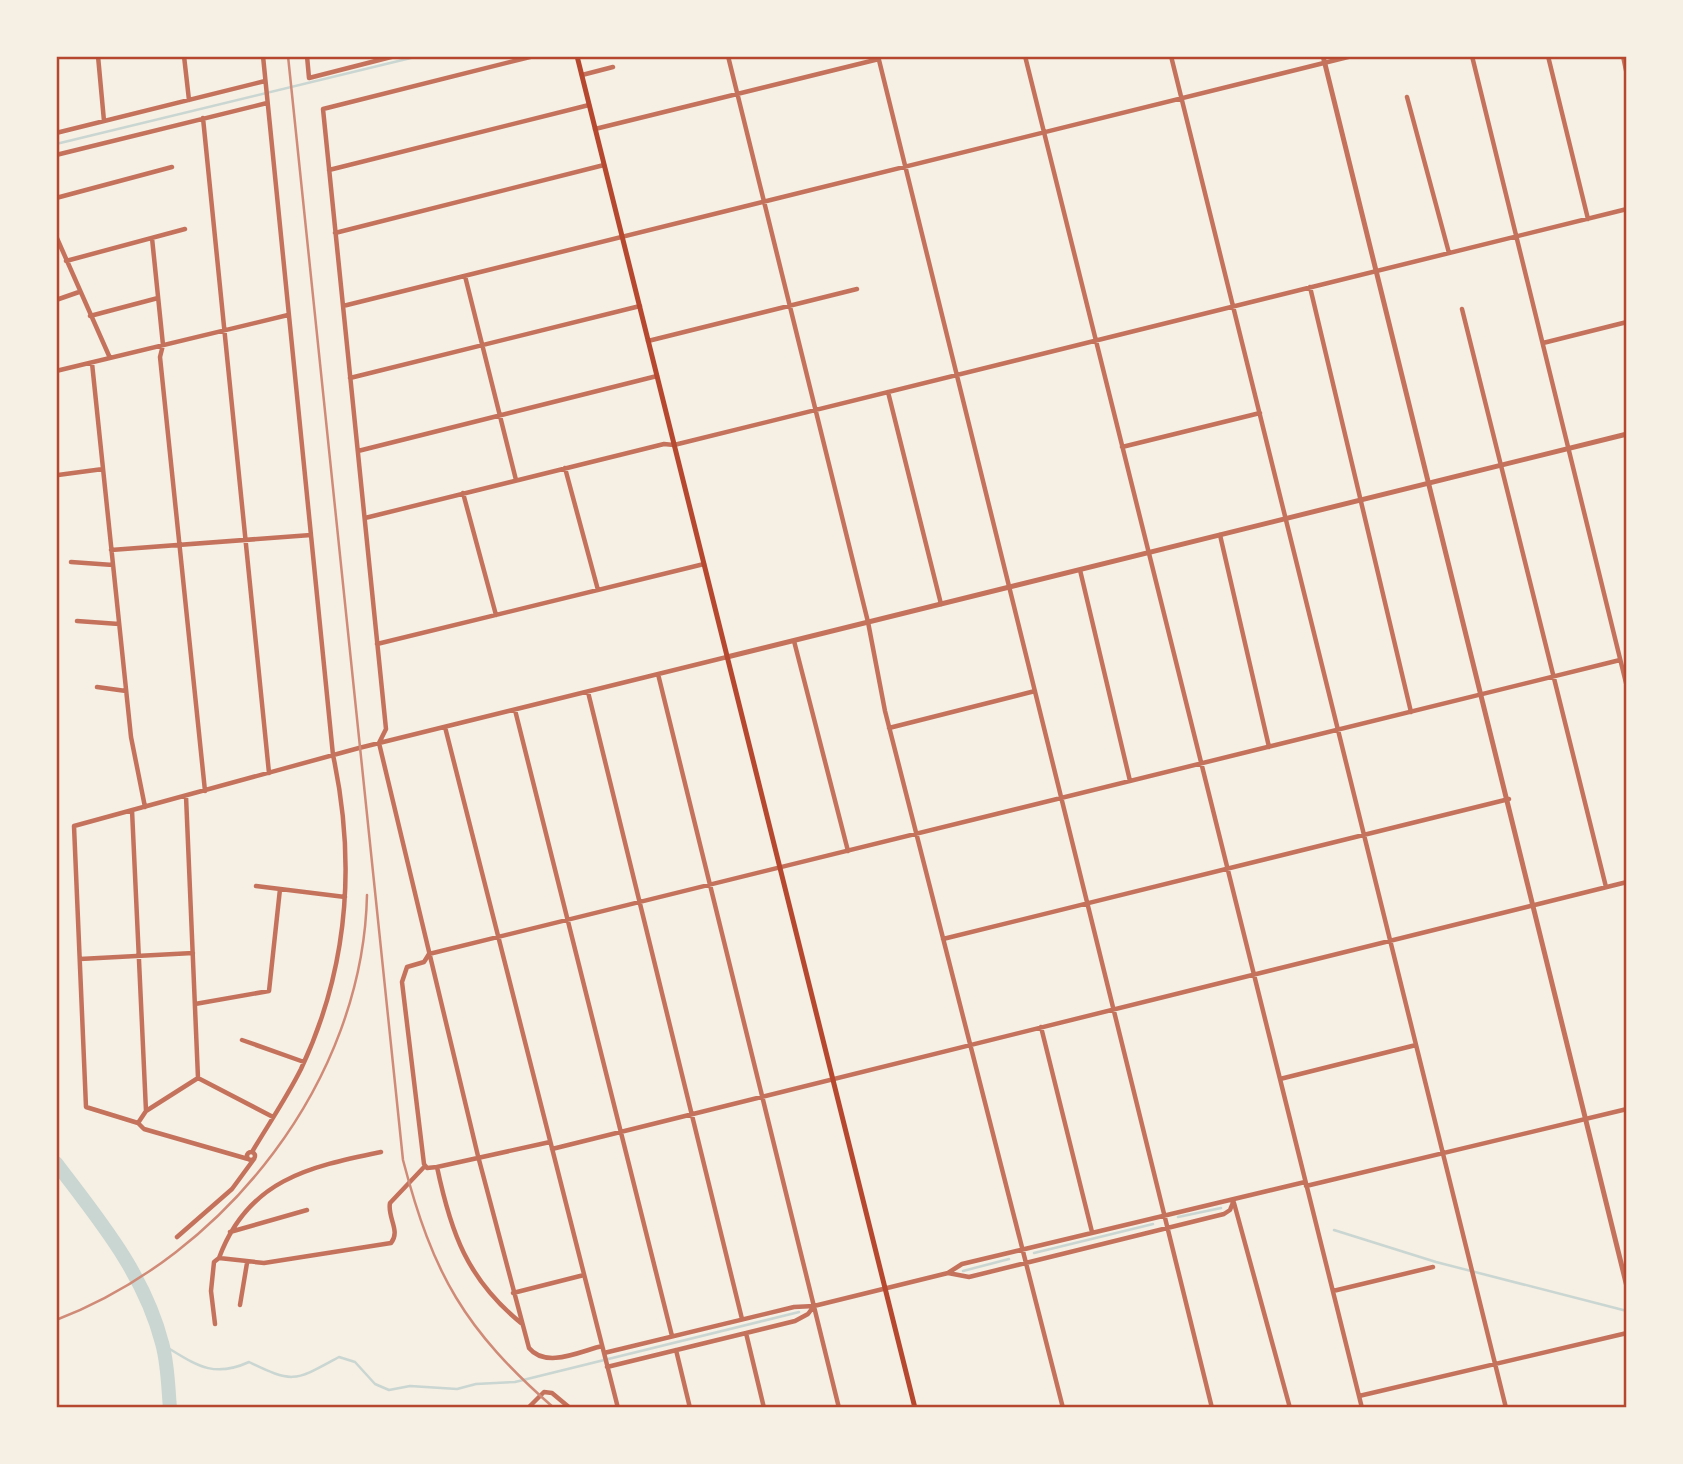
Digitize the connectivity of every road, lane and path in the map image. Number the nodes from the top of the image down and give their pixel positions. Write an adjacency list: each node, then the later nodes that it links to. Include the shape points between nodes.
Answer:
1 (98, 56): 28 (street)
2 (184, 56): 24 (street)
3 (263, 56): 20 (street)
4 (307, 56): 5 (street, via 309,78)
5 (395, 56)
6 (534, 56): 36 (street, via 323,109)
7 (577, 56): 18 (main road)
8 (728, 56): 21 (street)
9 (1025, 56): 30 (street)
10 (1171, 56): 23 (street)
11 (1352, 56): 16 (street)
12 (1472, 56): 44 (street)
13 (1548, 56): 40 (street)
14 (1623, 56): 19 (street)
15 (879, 57): 21 (street); 34 (street)
16 (1324, 59): 23 (street); 49 (street)
17 (613, 67): 18 (street)
18 (582, 75): 26 (main road)
19 (1627, 75)
20 (265, 83): 24 (street); 25 (street)
21 (737, 94): 29 (street); 38 (street)
22 (1408, 97): 47 (street)
23 (1181, 98): 30 (street); 59 (street)
24 (189, 100): 28 (street)
25 (267, 100): 27 (street); 61 (street)
26 (589, 105): 29 (main road); 36 (street)
27 (203, 118): 32 (street); 64 (street)
28 (104, 121): 31 (street)
29 (595, 129): 33 (main road)
30 (1044, 132): 34 (street); 65 (street)
31 (56, 133)
32 (56, 155)
33 (604, 165): 42 (street); 45 (main road)
34 (906, 166): 38 (street); 75 (street)
35 (172, 167): 37 (street)
36 (329, 170): 42 (street)
37 (56, 198)
38 (764, 202): 45 (street); 58 (street)
39 (1627, 209): 40 (street)
40 (1588, 219): 44 (street)
41 (185, 229): 46 (street)
42 (335, 233): 56 (street)
43 (56, 236): 48 (street)
44 (1517, 236): 47 (street); 67 (street)
45 (622, 237): 50 (street); 57 (main road)
46 (152, 238): 48 (street); 54 (street)
47 (1448, 253): 49 (street)
48 (66, 261): 53 (street)
49 (1377, 271): 51 (street); 92 (street)
50 (465, 275): 56 (street); 69 (street)
51 (1310, 287): 59 (street); 94 (street)
52 (857, 289): 58 (street)
53 (79, 292): 55 (street); 62 (street)
54 (158, 298): 62 (street); 68 (street)
55 (56, 300)
56 (343, 306): 77 (street)
57 (640, 306): 66 (main road); 69 (street)
58 (790, 306): 66 (street); 79 (street)
59 (1233, 306): 65 (street); 80 (street)
60 (1462, 309): 87 (street)
61 (288, 315): 64 (street); 97 (street)
62 (90, 316): 72 (street)
63 (1627, 322): 67 (street)
64 (224, 330): 68 (street); 99 (street)
65 (1096, 340): 75 (street); 84 (street)
66 (649, 341): 76 (main road)
67 (1543, 343): 85 (street)
68 (163, 345): 70 (street); 71 (street)
69 (482, 345): 77 (street); 81 (street)
70 (147, 349): 71 (street); 72 (street)
71 (160, 357): 100 (street)
72 (110, 358): 73 (street)
73 (92, 363): 74 (street); 89 (street)
74 (56, 371)
75 (957, 375): 78 (street); 107 (street)
76 (657, 376): 81 (street); 83 (main road)
77 (350, 378): 86 (street)
78 (888, 392): 79 (street); 109 (street)
79 (816, 410): 83 (street); 112 (street)
80 (1260, 413): 84 (street); 96 (street)
81 (499, 415): 86 (street); 91 (street)
82 (1627, 435): 85 (street)
83 (674, 444): 88 (street); 104 (main road)
84 (1122, 447): 102 (street)
85 (1569, 449): 87 (street); 117 (street)
86 (358, 450): 95 (street)
87 (1500, 466): 92 (street); 119 (street)
88 (565, 468): 91 (street); 108 (street)
89 (103, 469): 90 (street); 101 (street)
90 (58, 475)
91 (516, 480): 93 (street)
92 (1430, 483): 94 (street); 125 (street)
93 (463, 493): 95 (street); 110 (street)
94 (1361, 500): 96 (street); 127 (street)
95 (365, 518): 115 (street)
96 (1286, 519): 98 (street); 130 (street)
97 (310, 535): 99 (street); 133 (street)
98 (1220, 535): 102 (street); 132 (street)
99 (246, 540): 100 (street); 135 (street)
100 (180, 546): 101 (street); 137 (street)
101 (111, 550): 105 (street)
102 (1149, 553): 106 (street); 134 (street)
103 (71, 562): 105 (street)
104 (704, 564): 108 (street); 116 (main road)
105 (113, 565): 113 (street)
106 (1080, 570): 107 (street); 136 (street)
107 (1010, 587): 109 (street); 123 (street)
108 (598, 590): 110 (street)
109 (941, 604): 112 (street)
110 (496, 615): 115 (street)
111 (77, 621): 113 (street)
112 (868, 622): 114 (street); 129 (street)
113 (119, 624): 122 (street)
114 (794, 640): 116 (street); 145 (street)
115 (377, 644): 131 (street, via 386,729)
116 (727, 657): 118 (street); 146 (main road)
117 (1620, 660): 119 (street); 121 (street)
118 (658, 674): 124 (street); 149 (street)
119 (1552, 677): 125 (street); 151 (street)
120 (97, 687): 122 (street)
121 (1627, 687)
122 (126, 691): 141 (street)
123 (1035, 691): 129 (street); 139 (street)
124 (588, 692): 126 (street); 154 (street)
125 (1483, 694): 127 (street); 140 (street)
126 (515, 709): 128 (street); 157 (street)
127 (1412, 712): 130 (street)
128 (445, 727): 131 (street); 158 (street)
129 (890, 728): 143 (street)
130 (1339, 730): 132 (street); 144 (street)
131 (379, 743): 133 (street); 162 (street)
132 (1269, 747): 134 (street)
133 (333, 755): 135 (street); 153 (street, via 346,832)
134 (1201, 764): 136 (street); 147 (street)
135 (269, 773): 137 (street)
136 (1130, 781): 139 (street)
137 (205, 791): 138 (street)
138 (186, 796): 141 (street); 161 (street)
139 (1062, 798): 143 (street); 155 (street)
140 (1509, 799): 144 (street); 156 (street)
141 (145, 807): 142 (street)
142 (132, 810): 163 (street); 164 (street, via 74,826)
143 (916, 834): 145 (street); 159 (street)
144 (1366, 835): 147 (street); 160 (street)
145 (848, 851): 146 (street)
146 (780, 868): 149 (street); 174 (main road)
147 (1227, 869): 155 (street); 165 (street)
148 (1627, 882): 151 (street)
149 (710, 885): 154 (street); 176 (street)
150 (256, 886): 152 (street)
151 (1606, 887): 156 (street)
152 (280, 889): 153 (street); 166 (street, via 269,991)
153 (345, 897): 172 (street, via 331,990)
154 (639, 902): 157 (street); 179 (street)
155 (1088, 903): 159 (street); 167 (street)
156 (1535, 905): 160 (street); 181 (street)
157 (568, 920): 158 (street); 183 (street)
158 (498, 937): 162 (street); 184 (street)
159 (943, 939): 170 (street)
160 (1390, 940): 165 (street); 171 (street)
161 (193, 953): 163 (street); 166 (street)
162 (429, 954): 188 (street); 190 (street, via 424,962 407,967 402,982)
163 (139, 956): 164 (street); 178 (street)
164 (80, 959): 182 (street, via 86,1107)
165 (1254, 974): 167 (street); 175 (street)
166 (195, 1004): 173 (street)
167 (1114, 1009): 168 (street); 195 (street)
168 (1041, 1027): 170 (street); 198 (street)
169 (242, 1040): 172 (street)
170 (970, 1045): 174 (street); 200 (street)
171 (1416, 1045): 175 (street); 187 (street)
172 (304, 1062): 180 (street)
173 (198, 1078): 178 (street); 180 (street)
174 (833, 1079): 176 (street); 208 (main road)
175 (1280, 1079): 192 (street)
176 (762, 1096): 179 (street); 212 (street)
177 (1627, 1109): 181 (street)
178 (146, 1111): 182 (street)
179 (692, 1114): 183 (street); 213 (street)
180 (273, 1117): 189 (street)
181 (1585, 1119): 187 (street); 207 (street)
182 (138, 1123): 189 (street, via 145,1129)
183 (621, 1132): 185 (street); 218 (street)
184 (550, 1142): 185 (street); 188 (street)
185 (552, 1149): 206 (street)
186 (380, 1152): 197 (street, via 323,1164 286,1178)
187 (1443, 1153): 192 (street); 222 (street)
188 (478, 1156): 191 (street); 210 (street)
189 (251, 1159): 199 (street, via 232,1189)
190 (425, 1166): 191 (street); 202 (street, via 390,1203 395,1233 391,1243)
191 (437, 1167): 214 (street, via 461,1252 491,1294)
192 (1306, 1184): 193 (street); 209 (street)
193 (1234, 1200): 195 (street); 196 (street, via 1224,1214); 234 (street)
194 (307, 1210): 197 (street)
195 (1164, 1214): 196 (street); 198 (street)
196 (1168, 1228): 203 (street); 233 (street)
197 (229, 1232): 201 (street)
198 (1092, 1232): 200 (street)
199 (177, 1237)
200 (1022, 1249): 203 (street); 205 (street, via 962,1264)
201 (219, 1258): 202 (street); 215 (street, via 214,1262 211,1291)
202 (247, 1263): 211 (street)
203 (1026, 1263): 205 (street, via 969,1277); 232 (street)
204 (1433, 1266): 209 (street)
205 (948, 1273): 208 (street)
206 (584, 1275): 210 (street); 219 (street)
207 (1627, 1287)
208 (885, 1288): 212 (street); 231 (main road)
209 (1333, 1291): 224 (street)
210 (513, 1293): 214 (street)
211 (240, 1305)
212 (814, 1306): 213 (street); 216 (street, via 802,1318); 230 (street)
213 (742, 1320): 218 (street)
214 (521, 1323): 219 (street, via 529,1349 550,1359)
215 (215, 1324)
216 (746, 1333): 220 (street); 229 (street)
217 (1627, 1333): 222 (street)
218 (672, 1336): 221 (street)
219 (602, 1346): 221 (street)
220 (676, 1350): 223 (street); 228 (street)
221 (604, 1353): 223 (street)
222 (1495, 1364): 224 (street); 236 (street)
223 (607, 1367): 227 (street)
224 (1359, 1396): 235 (street)
225 (528, 1408): 226 (street, via 544,1392)
226 (570, 1408)
227 (618, 1408)
228 (690, 1408)
229 (764, 1408)
230 (839, 1408)
231 (915, 1408)
232 (1063, 1408)
233 (1212, 1408)
234 (1290, 1408)
235 (1362, 1408)
236 (1506, 1408)

